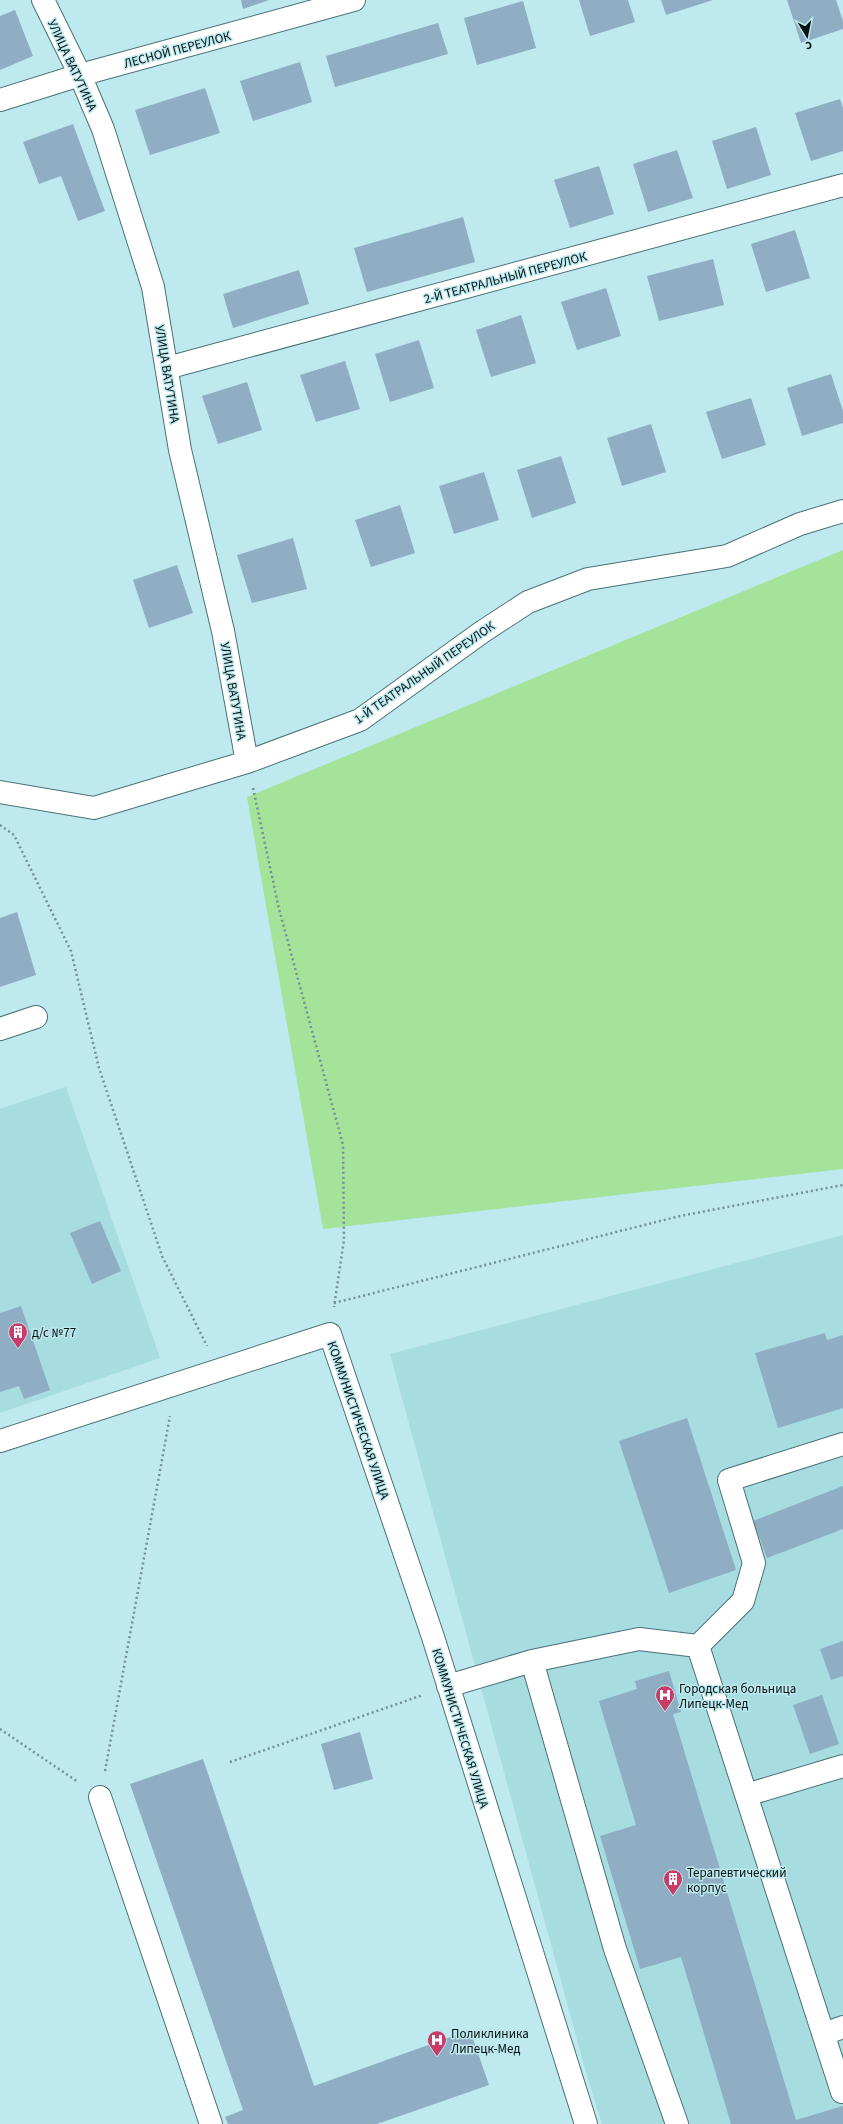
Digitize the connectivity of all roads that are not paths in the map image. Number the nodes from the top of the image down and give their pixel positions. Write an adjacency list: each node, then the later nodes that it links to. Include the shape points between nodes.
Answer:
1 (42, 0): 3 (street, УЛИЦА ВАТУТИНА)
2 (354, 0): 3 (street, ЛЕСНОЙ ПЕРЕУЛОК)
3 (80, 75): 4 (street, ЛЕСНОЙ ПЕРЕУЛОК); 6 (street, УЛИЦА ВАТУТИНА, via 103,129 153,287)
4 (0, 100)
5 (843, 185): 6 (street, 2-Й ТЕАТРАЛЬНЫЙ ПЕРЕУЛОК)
6 (167, 368): 8 (street, УЛИЦА ВАТУТИНА, via 180,450 223,631)
7 (843, 511): 8 (street, 1-Й ТЕАТРАЛЬНЫЙ ПЕРЕУЛОК, via 800,524 727,556 588,579 528,602 360,720)
8 (247, 762): 9 (street, 1-Й ТЕАТРАЛЬНЫЙ ПЕРЕУЛОК, via 94,808)
9 (0, 792)
10 (36, 1017): 11 (street)
11 (0, 1029)
12 (0, 1441): 16 (street, КОММУНИСТИЧЕСКАЯ УЛИЦА, via 330,1334)
13 (843, 1444): 14 (street, via 728,1480 754,1563 743,1602)
14 (698, 1646): 15 (street, via 638,1639); 18 (street)
15 (532, 1661): 16 (street); 24 (street, via 615,1949)
16 (448, 1686): 23 (street, КОММУНИСТИЧЕСКАЯ УЛИЦА)
17 (843, 1766): 18 (street)
18 (746, 1795): 20 (street)
19 (100, 1797): 22 (street)
20 (833, 2031): 21 (street)
21 (842, 2092)
22 (211, 2124)
23 (586, 2124)
24 (677, 2124)

